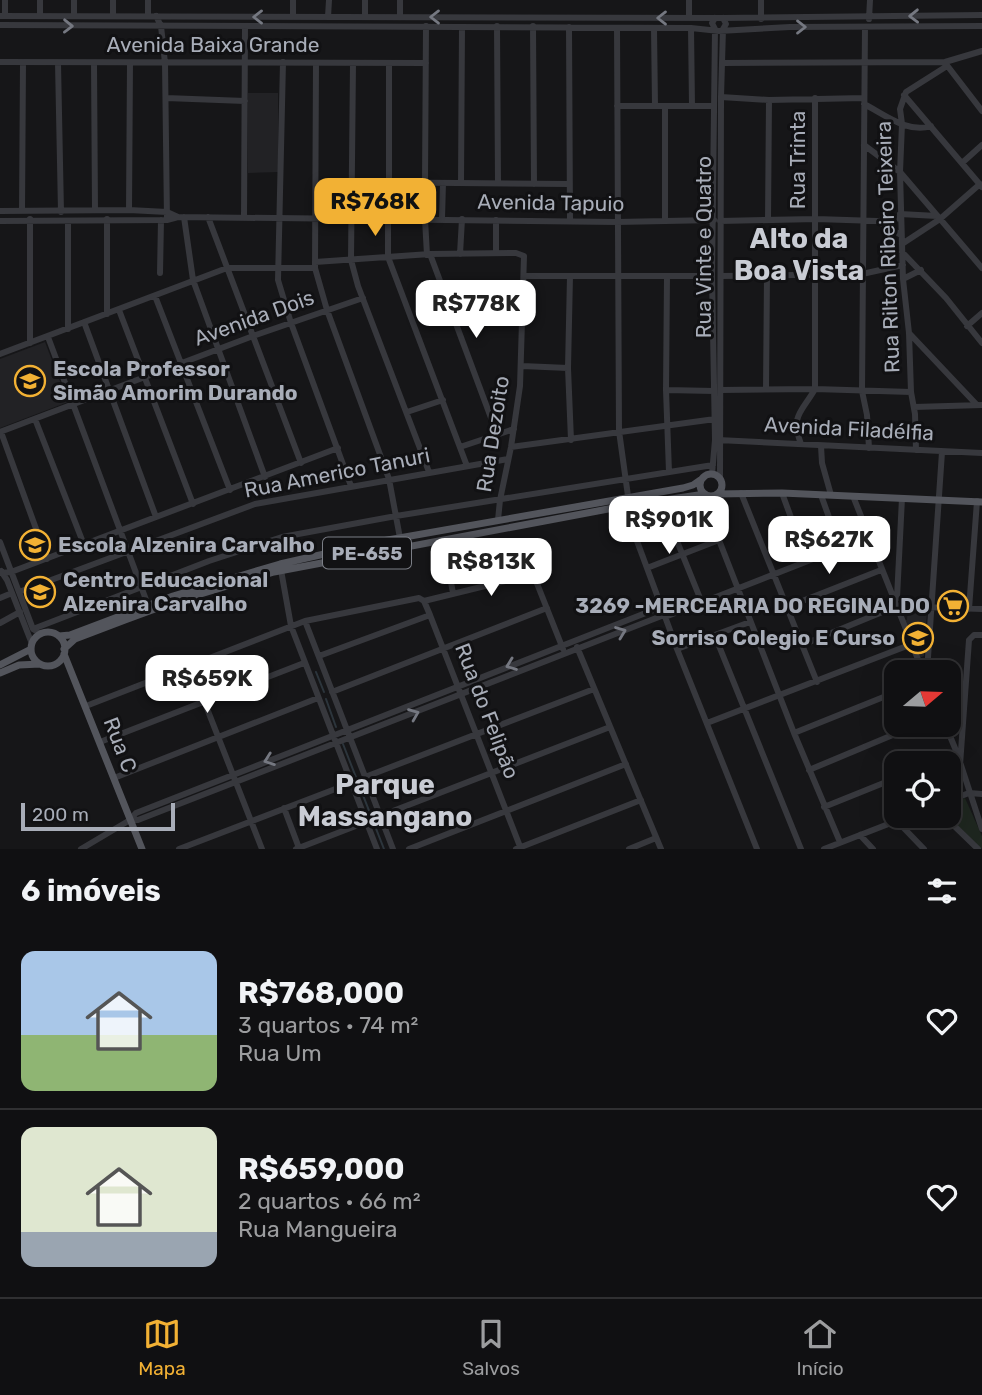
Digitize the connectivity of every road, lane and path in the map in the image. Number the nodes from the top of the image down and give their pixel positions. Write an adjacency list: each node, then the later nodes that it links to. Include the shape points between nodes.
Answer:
1 (5, 0): 14 (street)
2 (40, 0): 15 (street)
3 (74, 0): 16 (street)
4 (113, 0): 18 (street)
5 (148, 0): 19 (street)
6 (293, 0): 22 (street)
7 (329, 0): 23 (street)
8 (365, 0): 25 (street)
9 (400, 0): 20 (street)
10 (689, 0): 27 (street)
11 (761, 0): 29 (street)
12 (870, 0): 26 (street)
13 (982, 15): 26 (street, one-way to 26)
14 (2, 16): 15 (street)
15 (40, 16): 16 (street)
16 (74, 16): 17 (street)
17 (93, 16): 18 (street); 32 (street)
18 (113, 16): 19 (street)
19 (152, 16): 21 (street); 33 (street)
20 (400, 16): 25 (street); 27 (street, one-way to 20); 31 (street)
21 (233, 17): 22 (street, one-way to 21); 34 (street)
22 (293, 17): 23 (street)
23 (328, 17): 24 (street)
24 (349, 17): 25 (street); 36 (street)
25 (365, 17)
26 (869, 17): 29 (street); 43 (street)
27 (689, 18): 28 (street)
28 (719, 18): 29 (street); 48 (street, Rua Vinte e Quatro, via 712,23); 48 (street, Rua Vinte e Quatro, via 726,24)
29 (761, 18): 47 (street, via 760,24)
30 (0, 25): 32 (street, one-way to 32)
31 (391, 25): 36 (street); 37 (street)
32 (93, 26): 33 (street)
33 (161, 26): 34 (street); 54 (street)
34 (233, 26): 35 (street)
35 (245, 26): 36 (street); 55 (street)
36 (349, 26)
37 (426, 26): 41 (street); 63 (street)
38 (498, 26): 39 (street); 41 (street); 91 (street)
39 (533, 26): 42 (street); 92 (street)
40 (982, 26): 43 (street)
41 (463, 27): 90 (street)
42 (569, 27): 44 (street); 93 (street)
43 (867, 27): 47 (street, one-way to 43); 65 (street)
44 (617, 28): 45 (street); 74 (street)
45 (654, 28): 46 (street); 75 (street)
46 (691, 28): 48 (street); 77 (street)
47 (751, 28): 48 (street)
48 (719, 29): 50 (street, Rua Vinte e Quatro); 51 (street, Rua Vinte e Quatro)
49 (982, 51): 66 (street)
50 (714, 55): 51 (street); 78 (street, Rua Vinte e Quatro)
51 (722, 55): 64 (street, Rua Vinte e Quatro)
52 (0, 62): 57 (street, Avenida Baixa Grande)
53 (94, 62): 58 (street, Avenida Baixa Grande); 59 (street, Avenida Baixa Grande); 95 (street)
54 (165, 62): 55 (street, Avenida Baixa Grande); 59 (street, Avenida Baixa Grande); 69 (street)
55 (244, 62): 56 (street, Avenida Baixa Grande); 72 (street)
56 (283, 62): 60 (street, Avenida Baixa Grande); 108 (street)
57 (23, 63): 58 (street, Avenida Baixa Grande); 100 (street)
58 (58, 63): 101 (street)
59 (130, 63): 97 (street)
60 (316, 63): 61 (street, Avenida Baixa Grande); 118 (street)
61 (353, 63): 62 (street, Avenida Baixa Grande); 86 (street)
62 (389, 63): 63 (street, Avenida Baixa Grande); 87 (street)
63 (426, 63): 88 (street)
64 (722, 64): 65 (street); 68 (street, Rua Vinte e Quatro)
65 (864, 64): 66 (street); 73 (street)
66 (946, 64): 67 (street, Rua Rilton Ribeiro Teixeira); 79 (street)
67 (904, 95): 80 (street, Rua Rilton Ribeiro Teixeira); 81 (street)
68 (721, 97): 71 (street); 98 (street, Rua Vinte e Quatro)
69 (166, 98): 72 (street); 103 (street)
70 (815, 98): 71 (street); 73 (street); 115 (street, Rua Trinta)
71 (769, 100): 114 (street)
72 (245, 101): 106 (street)
73 (864, 101): 80 (street); 82 (street)
74 (617, 106): 75 (street); 127 (street)
75 (655, 106): 76 (street)
76 (665, 106): 77 (street); 121 (street)
77 (692, 106): 78 (street)
78 (714, 106): 98 (street, Rua Vinte e Quatro)
79 (982, 111)
80 (902, 124): 81 (street, via 921,129); 85 (street, Rua Rilton Ribeiro Teixeira)
81 (931, 126): 84 (street)
82 (864, 145): 85 (street); 123 (street)
83 (982, 145): 84 (street)
84 (962, 163): 94 (street)
85 (900, 172): 102 (street, Rua Rilton Ribeiro Teixeira); 107 (street)
86 (353, 182): 87 (street); 109 (street)
87 (389, 182): 88 (street)
88 (425, 182): 89 (street)
89 (443, 183): 90 (street); 112 (street)
90 (461, 183): 91 (street)
91 (498, 183): 92 (street)
92 (534, 184): 93 (street)
93 (569, 184): 120 (street)
94 (981, 185): 107 (street)
95 (95, 210): 96 (street, Avenida Tapuio); 101 (street, Avenida Tapuio)
96 (107, 210): 97 (street, Avenida Tapuio); 117 (street)
97 (130, 210): 103 (street, Avenida Tapuio)
98 (717, 210): 122 (street, Rua Vinte e Quatro)
99 (0, 211): 100 (street, Avenida Tapuio)
100 (26, 211): 101 (street, Avenida Tapuio); 116 (street)
101 (61, 211): 125 (street)
102 (900, 216): 107 (street); 126 (street); 128 (street, Rua Rilton Ribeiro Teixeira)
103 (165, 217): 104 (street, Avenida Tapuio); 117 (street, Avenida Tapuio); 142 (street)
104 (181, 217): 105 (street, Avenida Tapuio); 153 (street)
105 (208, 218): 106 (street, Avenida Tapuio); 139 (street)
106 (244, 218): 108 (street, Avenida Tapuio)
107 (938, 218): 129 (street); 140 (street)
108 (280, 219): 118 (street, Avenida Tapuio); 138 (street)
109 (352, 219): 110 (street, Avenida Tapuio); 118 (street, Avenida Tapuio); 135 (street)
110 (388, 219): 111 (street, Avenida Tapuio); 134 (street)
111 (425, 219): 112 (street, Avenida Tapuio); 133 (street)
112 (442, 219): 113 (street, Avenida Tapuio)
113 (463, 219): 119 (street, Avenida Tapuio); 132 (street)
114 (768, 219): 115 (street, Avenida Tapuio); 122 (street, Avenida Tapuio)
115 (816, 219): 123 (street, Avenida Tapuio); 143 (street, Rua Trinta)
116 (30, 220): 124 (street, Avenida Tapuio); 125 (street, Avenida Tapuio); 167 (street)
117 (107, 220): 125 (street, Avenida Tapuio); 159 (street)
118 (317, 220): 136 (street)
119 (496, 220): 120 (street, Avenida Tapuio); 131 (street)
120 (570, 220): 127 (street, Avenida Tapuio)
121 (665, 220): 122 (street, Avenida Tapuio); 127 (street, Avenida Tapuio)
122 (717, 220): 149 (street, Rua Vinte e Quatro); 150 (street, Rua Vinte e Quatro)
123 (863, 220): 126 (street, Avenida Tapuio); 144 (street)
124 (0, 221)
125 (64, 221): 163 (street)
126 (877, 221): 128 (street)
127 (617, 222): 148 (street)
128 (901, 235): 129 (street, Rua Rilton Ribeiro Teixeira)
129 (902, 244): 130 (street, Rua Rilton Ribeiro Teixeira)
130 (902, 252): 137 (street, Rua Rilton Ribeiro Teixeira); 141 (street)
131 (496, 253): 132 (street); 146 (street, via 523,254)
132 (460, 254): 133 (street)
133 (428, 255): 134 (street); 193 (street)
134 (388, 257): 135 (street); 182 (street)
135 (351, 260): 136 (street); 155 (street)
136 (315, 265): 138 (street); 157 (street)
137 (903, 265): 144 (street); 152 (street, Rua Rilton Ribeiro Teixeira)
138 (278, 267): 139 (street); 161 (street)
139 (227, 268): 153 (street); 165 (street)
140 (982, 268)
141 (921, 270): 152 (street); 162 (street)
142 (160, 274)
143 (815, 274): 144 (street); 145 (street); 176 (street, Rua Trinta)
144 (862, 274): 180 (street)
145 (767, 275): 150 (street); 175 (street)
146 (524, 276): 147 (street); 172 (street, Rua Dezoito)
147 (570, 276): 148 (street); 173 (street)
148 (617, 276): 151 (street); 191 (street)
149 (712, 276): 151 (street); 179 (street, Rua Vinte e Quatro)
150 (721, 276): 179 (street, Rua Vinte e Quatro)
151 (667, 277): 177 (street)
152 (903, 279): 164 (street, Rua Rilton Ribeiro Teixeira)
153 (192, 281): 154 (street); 169 (street)
154 (155, 296): 156 (street); 171 (street)
155 (363, 298): 157 (street, Avenida Dois); 186 (street)
156 (119, 310): 159 (street); 174 (street)
157 (327, 310): 161 (street, Avenida Dois); 215 (street)
158 (982, 313): 162 (street)
159 (107, 314): 160 (street)
160 (84, 322): 163 (street); 178 (street)
161 (291, 323): 165 (street, Avenida Dois); 200 (street)
162 (967, 326): 168 (street)
163 (68, 329): 166 (street)
164 (909, 333): 181 (street, Rua Rilton Ribeiro Teixeira); 184 (street)
165 (253, 336): 169 (street, Avenida Dois); 206 (street)
166 (48, 337): 167 (street); 183 (street)
167 (30, 343): 170 (street)
168 (982, 343)
169 (218, 350): 171 (street, Avenida Dois); 211 (street)
170 (0, 354)
171 (181, 364): 174 (street, Avenida Dois); 217 (street)
172 (522, 366): 173 (street); 190 (street, Rua Dezoito)
173 (568, 368): 194 (street)
174 (145, 377): 178 (street, Avenida Dois); 231 (street)
175 (766, 389): 176 (street); 179 (street)
176 (815, 389): 180 (street); 196 (street, via 797,414)
177 (666, 390): 179 (street); 189 (street)
178 (109, 391): 183 (street, Avenida Dois); 234 (street)
179 (717, 391): 188 (street, Rua Vinte e Quatro); 195 (street, Rua Vinte e Quatro)
180 (862, 391): 181 (street); 201 (street)
181 (911, 392): 185 (street, Rua Rilton Ribeiro Teixeira)
182 (443, 400): 186 (street); 198 (street)
183 (72, 405): 187 (street, Avenida Dois); 236 (street)
184 (980, 405): 185 (street)
185 (914, 407): 202 (street, Rua Rilton Ribeiro Teixeira)
186 (407, 412): 209 (street)
187 (35, 419): 192 (street, Avenida Dois); 242 (street)
188 (715, 419): 189 (street); 195 (street, Rua Vinte e Quatro)
189 (668, 425): 191 (street); 210 (street)
190 (514, 429): 193 (street); 199 (street, Rua Dezoito)
191 (619, 431): 194 (street); 212 (street)
192 (0, 432): 246 (street)
193 (498, 434): 198 (street)
194 (571, 440): 199 (street)
195 (718, 440): 196 (street, Avenida Filadélfia); 208 (street, Rua Vinte e Quatro); 214 (street, Rua Vinte e Quatro)
196 (801, 444): 197 (street, Avenida Filadélfia)
197 (821, 446): 201 (street, Avenida Filadélfia); 223 (street)
198 (460, 447): 207 (street)
199 (511, 447): 205 (street, Rua Dezoito)
200 (338, 448): 206 (street); 216 (street)
201 (869, 448): 202 (street, Avenida Filadélfia)
202 (916, 450): 203 (street, Avenida Filadélfia)
203 (943, 452): 204 (street, Avenida Filadélfia); 229 (street)
204 (982, 453)
205 (508, 459): 207 (street, Rua Americo Tanuri); 228 (street, Rua Dezoito)
206 (301, 463): 211 (street)
207 (467, 466): 209 (street, Rua Americo Tanuri)
208 (713, 470): 210 (street); 213 (main road, PE-655); 214 (main road)
209 (429, 472): 215 (street, Rua Americo Tanuri)
210 (669, 472): 212 (street)
211 (265, 477): 217 (street)
212 (625, 478): 224 (street); 228 (street)
213 (703, 478): 219 (main road); 224 (main road, PE-655, via 689,487)
214 (720, 478): 220 (main road, via 722,485)
215 (388, 479): 216 (street, Rua Americo Tanuri); 233 (street)
216 (351, 486): 244 (street, Rua Americo Tanuri, via 255,504)
217 (230, 490): 231 (street)
218 (741, 492): 220 (main road, PE-655); 221 (main road, PE-655); 253 (street)
219 (704, 493): 220 (main road, PE-655); 227 (main road, PE-655); 240 (street)
220 (716, 494)
221 (782, 494): 222 (main road, PE-655); 247 (street)
222 (821, 495): 223 (main road, PE-655); 243 (street)
223 (831, 495): 225 (main road, PE-655)
224 (628, 496): 235 (main road, PE-655)
225 (853, 496): 226 (main road, PE-655); 237 (street)
226 (902, 498): 229 (main road, PE-655); 261 (street)
227 (660, 499): 232 (main road, PE-655); 245 (street)
228 (500, 500): 233 (street); 235 (street, Rua Dezoito)
229 (940, 501): 230 (main road, PE-655); 263 (street)
230 (979, 501): 267 (street)
231 (193, 504): 234 (street)
232 (624, 506): 239 (main road, PE-655); 248 (street)
233 (396, 516): 238 (street); 254 (street, via 268,541)
234 (156, 517): 236 (street)
235 (498, 520): 238 (main road, PE-655)
236 (121, 531): 242 (street); 244 (street)
237 (869, 537): 243 (street); 250 (street)
238 (400, 538): 262 (main road, PE-655, via 252,571)
239 (443, 540): 249 (main road, PE-655); 257 (street)
240 (719, 540): 245 (street); 255 (street)
241 (0, 542): 252 (street)
242 (84, 545): 246 (street)
243 (840, 548): 247 (street)
244 (127, 551): 254 (street); 256 (street, Rua Americo Tanuri)
245 (683, 554): 248 (street); 260 (street)
246 (47, 559): 252 (street)
247 (807, 561): 253 (street)
248 (647, 568): 264 (street)
249 (281, 570): 275 (street); 288 (main road, PE-655, via 125,620 75,639)
250 (881, 570): 261 (street); 265 (street)
251 (1, 572): 252 (street); 256 (street)
252 (11, 572): 256 (street)
253 (773, 575): 255 (street); 265 (street)
254 (141, 588): 262 (street); 276 (street)
255 (738, 588): 260 (street); 273 (street)
256 (15, 593): 258 (street, Rua Americo Tanuri); 269 (street)
257 (453, 593): 259 (street); 266 (street, via 530,575)
258 (0, 598)
259 (424, 601): 270 (street, Rua do Felipão); 272 (street, via 410,598)
260 (702, 603): 271 (street)
261 (897, 604): 263 (street); 281 (street); 283 (street)
262 (148, 605): 278 (main road, PE-655)
263 (931, 606): 267 (street); 292 (street)
264 (661, 607): 271 (street); 280 (street)
265 (787, 607): 283 (street)
266 (547, 608): 282 (street); 285 (street)
267 (969, 609): 268 (street)
268 (982, 610)
269 (22, 611): 274 (street); 276 (street); 284 (street)
270 (430, 615): 285 (street, Rua do Felipão); 290 (street)
271 (664, 616): 286 (street, one-way to 271); 287 (street)
272 (305, 621): 275 (street); 290 (street)
273 (750, 622): 279 (street); 303 (street)
274 (0, 623)
275 (290, 626): 293 (street); 296 (street)
276 (37, 631): 278 (main road, PE-655); 284 (main road)
277 (982, 635): 309 (street, via 969,640)
278 (59, 636): 288 (main road)
279 (715, 636): 287 (street); 308 (street)
280 (575, 640): 282 (street); 286 (street)
281 (912, 644): 291 (street); 298 (street)
282 (562, 645): 289 (street); 299 (street, one-way to 299)
283 (802, 645): 298 (street)
284 (31, 647): 294 (main road); 295 (main road)
285 (443, 648): 299 (street, Rua do Felipão); 301 (street)
286 (578, 649): 289 (street); 300 (street)
287 (677, 649): 310 (street)
288 (64, 651): 294 (main road, PE-655, via 55,664); 307 (main road, Rua C)
289 (565, 654): 302 (street)
290 (319, 656): 301 (street)
291 (919, 660)
292 (926, 660)
293 (304, 663): 305 (street); 306 (street)
294 (41, 664): 297 (main road, PE-655, via 19,665)
295 (0, 665)
296 (190, 665): 306 (street); 307 (street)
297 (0, 673)
298 (817, 682): 303 (street)
299 (458, 686): 302 (street, Rua do Felipão); 312 (street)
300 (594, 689): 311 (street); 314 (street)
301 (332, 692): 312 (street)
302 (462, 695): 314 (street, Rua do Felipão); 318 (street, one-way to 302)
303 (780, 695): 308 (street); 313 (street)
304 (884, 697): 313 (street)
305 (318, 698): 315 (street); 316 (street)
306 (205, 701): 315 (street); 319 (street)
307 (86, 706): 319 (main road, Rua C)
308 (744, 708): 310 (street); 362 (street)
309 (963, 708): 321 (street)
310 (707, 723): 361 (street)
311 (610, 727): 322 (street); 325 (street)
312 (347, 731): 316 (street); 318 (street)
313 (794, 733): 324 (street)
314 (477, 734): 325 (street, Rua do Felipão); 327 (street)
315 (219, 736): 326 (street); 328 (street)
316 (333, 736): 320 (street); 326 (street, one-way to 326)
317 (888, 737): 324 (street)
318 (350, 738): 320 (street); 327 (street)
319 (100, 742): 328 (main road, Rua C)
320 (336, 744): 329 (street); 330 (street)
321 (961, 751)
322 (626, 764): 335 (street); 338 (street)
323 (961, 768): 332 (street)
324 (809, 770): 336 (street)
325 (492, 773): 338 (street, Rua do Felipão); 339 (street)
326 (233, 774): 329 (street); 340 (street, via 136,813)
327 (365, 777): 339 (street)
328 (114, 778): 340 (main road, Rua C)
329 (236, 782): 340 (street); 341 (street)
330 (351, 783): 337 (street); 342 (street)
331 (884, 783): 336 (street)
332 (970, 793): 333 (street); 334 (street); 346 (street)
333 (982, 794)
334 (961, 796)
335 (640, 800): 348 (street); 351 (street)
336 (824, 807): 349 (street)
337 (284, 808): 341 (street); 350 (street)
338 (506, 811): 351 (street, Rua do Felipão); 358 (street)
339 (380, 816): 357 (street)
340 (130, 820): 352 (street); 353 (main road, Rua C)
341 (251, 821): 354 (street); 355 (street)
342 (366, 822): 350 (street); 356 (street)
343 (884, 825): 347 (street)
344 (904, 828): 365 (street)
345 (956, 828): 366 (street)
346 (982, 828)
347 (860, 835): 349 (street); 364 (street)
348 (656, 838): 359 (street); 360 (street)
349 (840, 842): 363 (street)
350 (298, 848)
351 (519, 848)
352 (81, 849)
353 (142, 849)
354 (179, 849)
355 (262, 849)
356 (377, 849)
357 (393, 849)
358 (409, 849)
359 (629, 849)
360 (661, 849)
361 (757, 849)
362 (801, 849)
363 (824, 849)
364 (873, 849)
365 (924, 849)
366 (978, 849)

